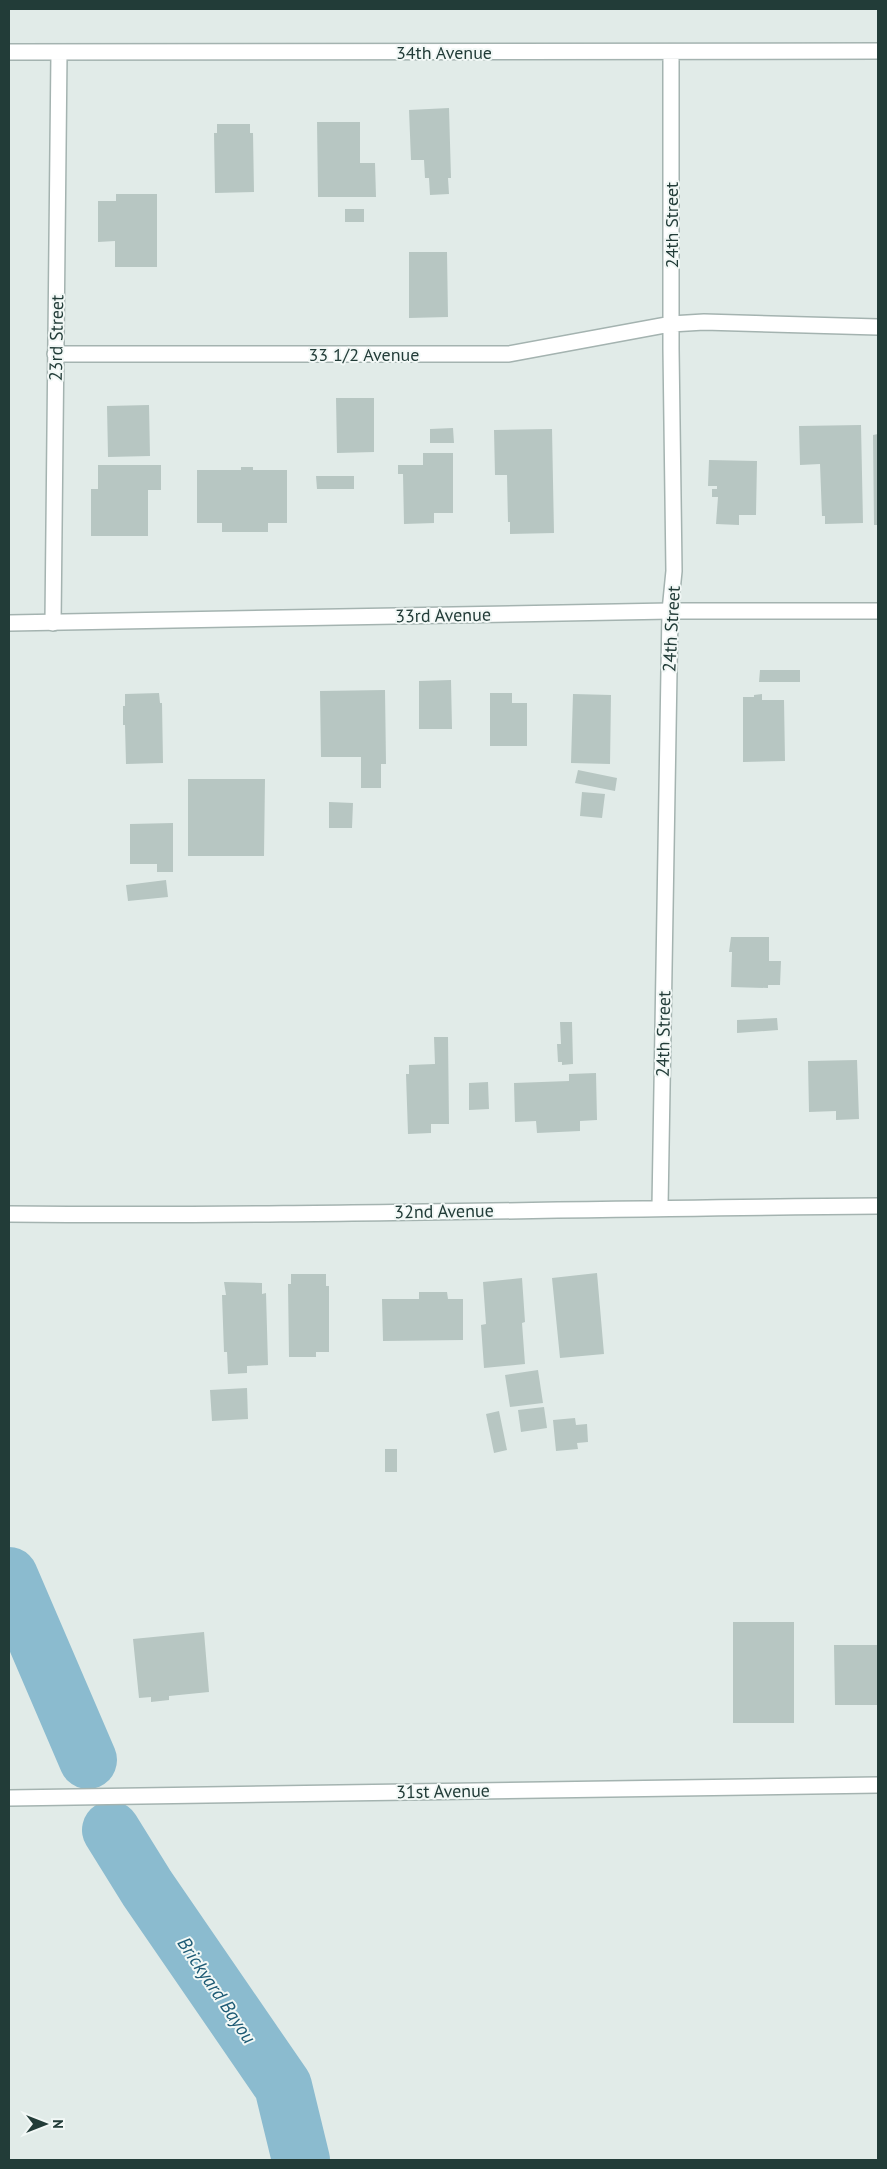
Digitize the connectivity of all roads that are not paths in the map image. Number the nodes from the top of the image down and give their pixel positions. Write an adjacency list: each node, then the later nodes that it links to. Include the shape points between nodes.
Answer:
1 (878, 51): 4 (street, 34th Avenue)
2 (9, 52): 3 (street, 34th Avenue)
3 (58, 52): 4 (street, 34th Avenue); 7 (street, 23rd Street)
4 (671, 52): 5 (street, 24th Street)
5 (671, 324): 6 (street, 33 1/2 Avenue); 7 (street, 33 1/2 Avenue, via 509,354); 8 (street, 24th Street, via 674,571)
6 (878, 327)
7 (55, 354): 10 (street, 23rd Street)
8 (670, 610): 9 (street, 33rd Avenue); 10 (street, 33rd Avenue); 13 (street, 24th Street)
9 (878, 611)
10 (53, 622): 11 (street, 33rd Avenue)
11 (9, 623)
12 (878, 1206): 13 (street, 32nd Avenue)
13 (660, 1207): 14 (street, 32nd Avenue, via 246,1215)
14 (9, 1214)
15 (878, 1785): 16 (street, 31st Avenue)
16 (9, 1798)

